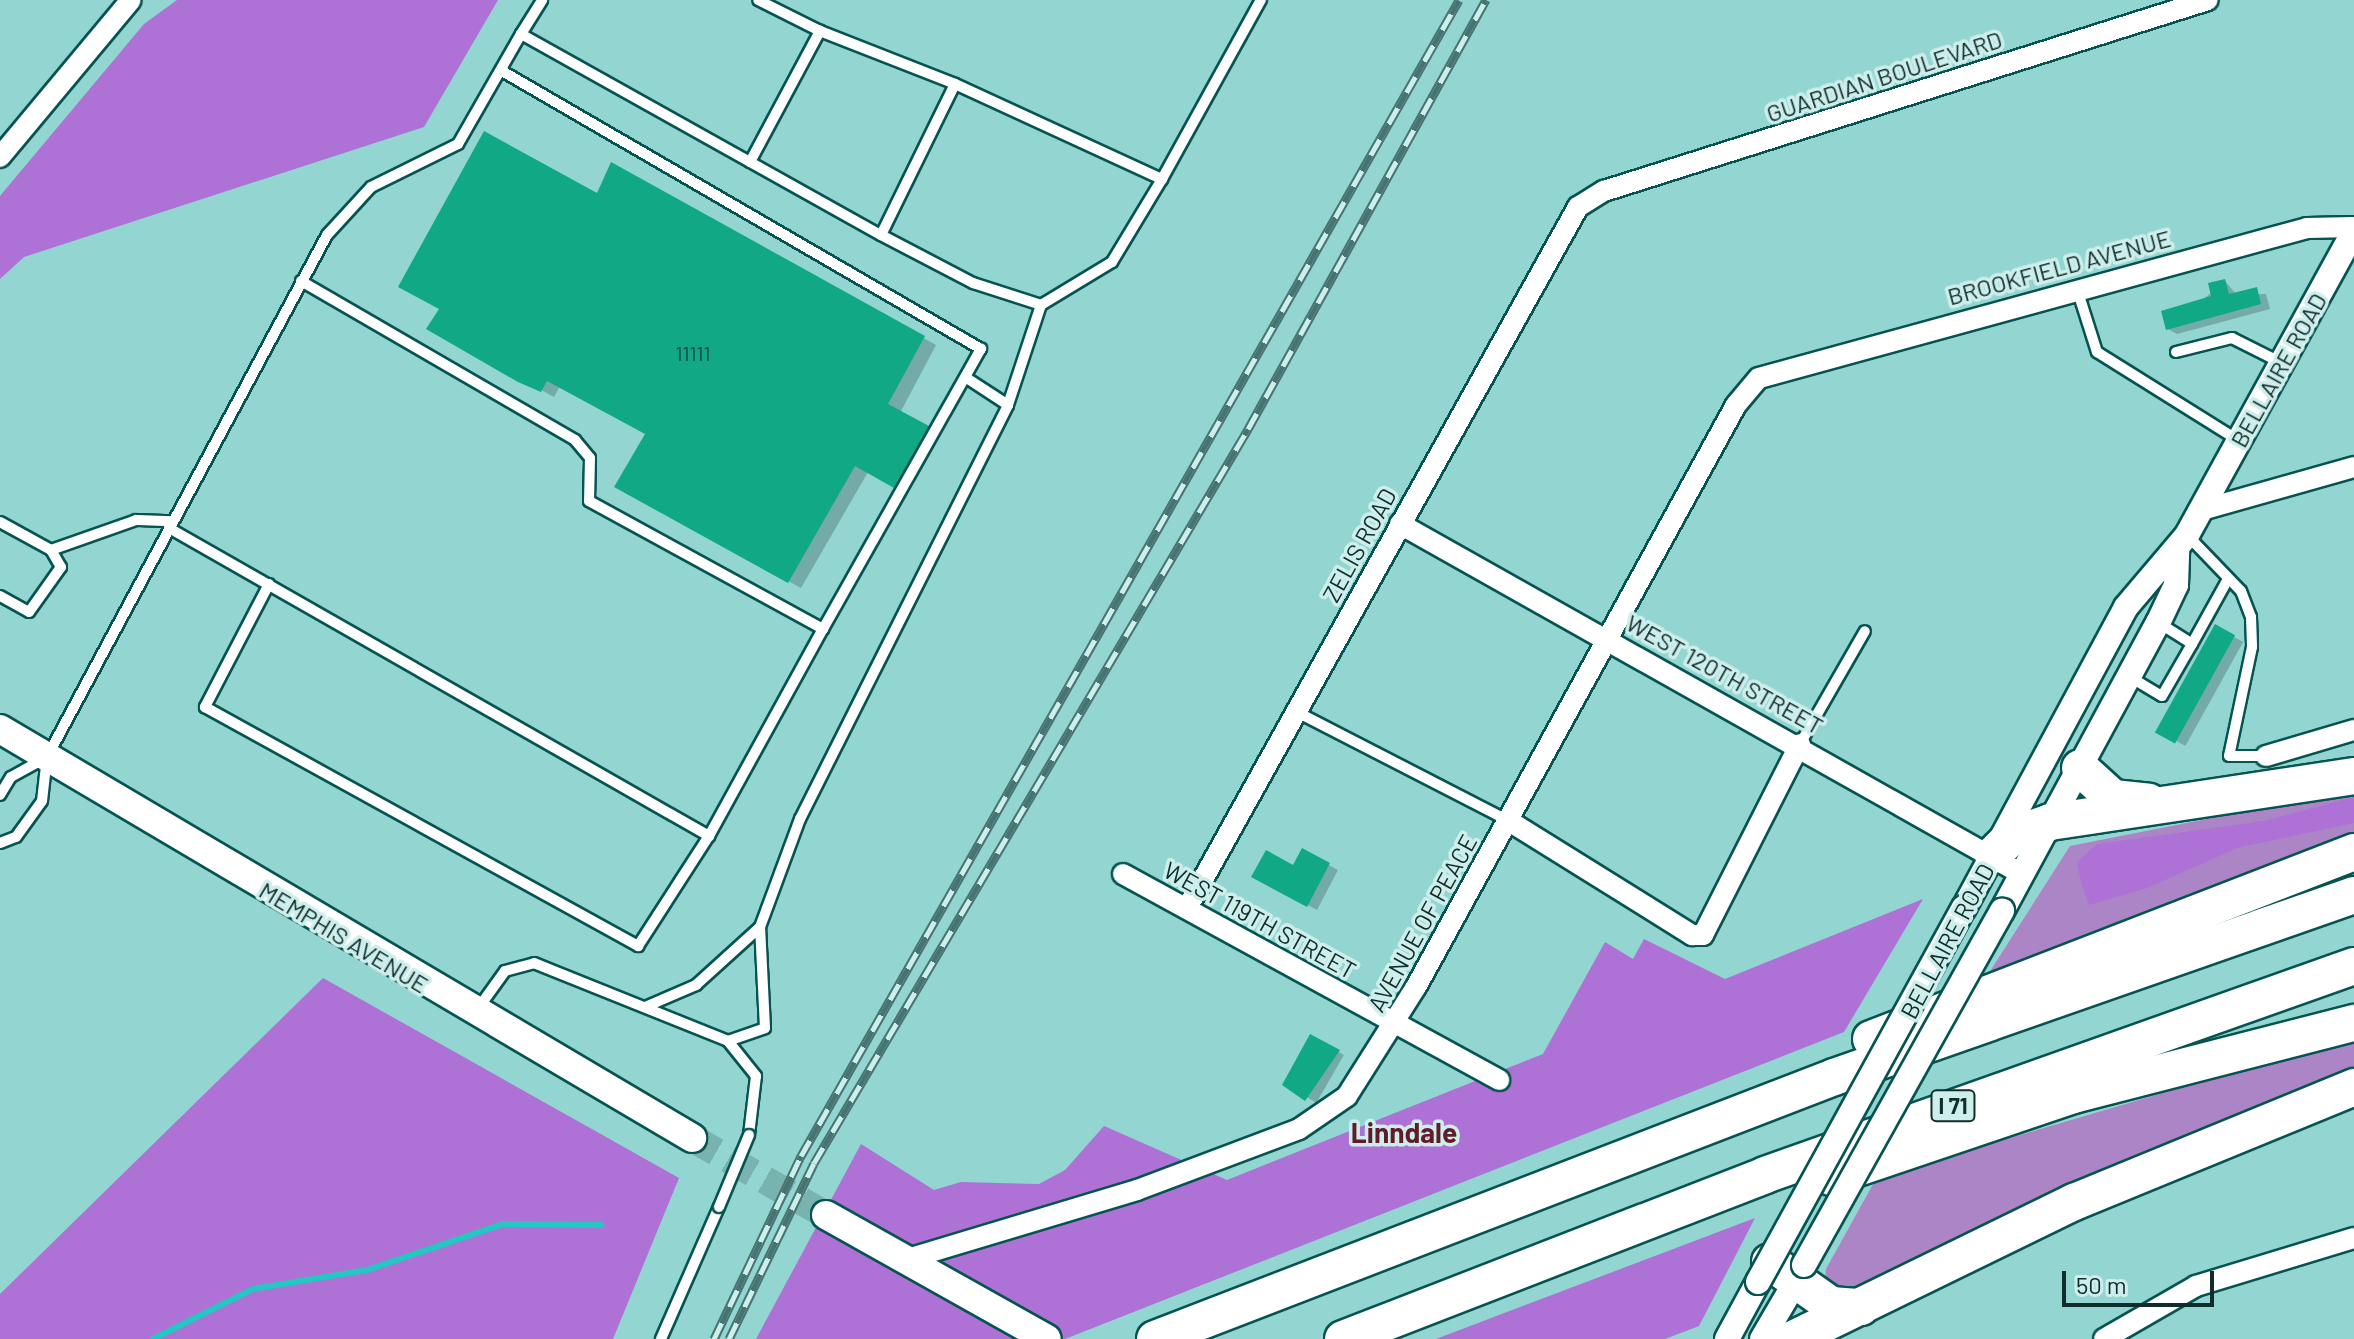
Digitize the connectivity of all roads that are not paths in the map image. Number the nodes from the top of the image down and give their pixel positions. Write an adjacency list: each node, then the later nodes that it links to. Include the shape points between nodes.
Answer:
1 (131, 0): 10 (street)
2 (542, 0): 7 (lane)
3 (758, 0): 6 (lane)
4 (1261, 0): 12 (lane)
5 (2208, 0): 13 (street, GUARDIAN BOULEVARD, via 1604,191)
6 (820, 31): 9 (lane); 11 (lane)
7 (521, 34): 8 (lane); 11 (lane)
8 (502, 71): 16 (lane, via 458,144 354,201); 22 (lane, via 981,349)
9 (955, 84): 12 (lane); 15 (lane)
10 (0, 157)
11 (750, 162): 15 (lane)
12 (1162, 179): 18 (lane, via 1112,262)
13 (1578, 207): 29 (street, ZELIS ROAD)
14 (2354, 229): 17 (street, BROOKFIELD AVENUE, via 2307,228); 20 (street, BELLAIRE ROAD)
15 (881, 235): 18 (lane, via 973,283)
16 (301, 281): 28 (lane); 36 (lane, via 575,440 590,458 589,501)
17 (2077, 289): 21 (street, BROOKFIELD AVENUE); 24 (lane, via 2097,352)
18 (1041, 305): 23 (lane)
19 (2176, 352): 20 (lane, via 2232,338)
20 (2282, 363): 24 (street, BELLAIRE ROAD)
21 (1779, 369): 38 (street, AVENUE OF PEACE, via 1755,382 1736,405)
22 (965, 377): 23 (lane); 36 (lane)
23 (1008, 405): 60 (lane, via 800,819)
24 (2240, 441): 26 (street, BELLAIRE ROAD)
25 (2354, 467): 26 (street)
26 (2202, 510): 30 (street, BELLAIRE ROAD)
27 (0, 522): 31 (lane)
28 (171, 524): 31 (lane, via 136,520); 33 (lane); 46 (lane)
29 (1400, 524): 38 (street, WEST 120TH STREET); 41 (street, ZELIS ROAD)
30 (2182, 543): 32 (lane); 35 (street, BELLAIRE ROAD, via 2176,585); 56 (street, BELLAIRE ROAD, via 2126,607)
31 (51, 550): 34 (lane, via 61,567 29,612)
32 (2228, 579): 39 (lane); 45 (lane, via 2251,617 2252,647 2229,756)
33 (269, 584): 53 (lane); 53 (lane, via 205,707 638,946)
34 (0, 596)
35 (2158, 623): 39 (lane); 40 (street, BELLAIRE ROAD)
36 (823, 629): 53 (lane)
37 (1865, 631): 44 (lane)
38 (1608, 640): 44 (street, WEST 120TH STREET); 51 (street, AVENUE OF PEACE)
39 (2192, 644): 40 (lane, via 2162,696)
40 (2130, 677): 47 (street, BELLAIRE ROAD)
41 (1297, 712): 51 (lane); 59 (street, ZELIS ROAD)
42 (0, 729): 46 (main road, MEMPHIS AVENUE)
43 (2354, 730): 45 (street)
44 (1800, 744): 51 (street, via 1703,935 1692,935); 56 (street, WEST 120TH STREET)
45 (2266, 756)
46 (47, 757): 49 (lane, via 11,777); 54 (lane, via 42,801 16,837); 63 (main road, MEMPHIS AVENUE)
47 (2080, 768): 50 (highway, via 2122,802); 52 (street, BELLAIRE ROAD)
48 (2354, 776): 50 (highway)
49 (0, 795)
50 (2194, 804): 52 (highway)
51 (1509, 821): 65 (street, AVENUE OF PEACE)
52 (2050, 822): 56 (highway, via 2013,835)
53 (709, 836)
54 (0, 843)
55 (2354, 852): 70 (highway, via 2011,980)
56 (2007, 865): 75 (street, BELLAIRE ROAD, bridge, via 1964,908); 75 (street, BELLAIRE ROAD, bridge, via 2002,911)
57 (1123, 874): 59 (street, WEST 119TH STREET)
58 (2354, 895): 70 (highway)
59 (1187, 908): 65 (street, WEST 119TH STREET)
60 (760, 927): 62 (lane, via 696,985); 66 (lane, via 765,1028)
61 (2354, 966): 73 (highway, I 71, via 2127,1043)
62 (645, 1007): 63 (lane, via 534,963 505,971); 66 (lane)
63 (474, 1016): 69 (main road, MEMPHIS AVENUE)
64 (2354, 1023): 73 (highway, via 2073,1095 1778,1196)
65 (1395, 1024): 67 (street, WEST 119TH STREET); 74 (street, AVENUE OF PEACE, via 1355,1088 1308,1125 1103,1202)
66 (728, 1041): 77 (lane, bridge, via 756,1076 749,1135)
67 (1499, 1080)
68 (2354, 1087): 76 (highway, via 2074,1202)
69 (692, 1138)
70 (1556, 1183): 79 (highway)
71 (826, 1215): 74 (main road)
72 (2354, 1238): 84 (street, via 2196,1286)
73 (1556, 1256): 80 (highway, I 71)
74 (904, 1260): 78 (main road)
75 (1782, 1273): 76 (highway, via 1831,1305); 81 (street, BELLAIRE ROAD); 82 (street, BELLAIRE ROAD)
76 (1861, 1307): 83 (highway)
77 (661, 1339)
78 (1047, 1339)
79 (1155, 1339)
80 (1343, 1339)
81 (1727, 1339)
82 (1762, 1339)
83 (1793, 1339)
84 (2104, 1339)

